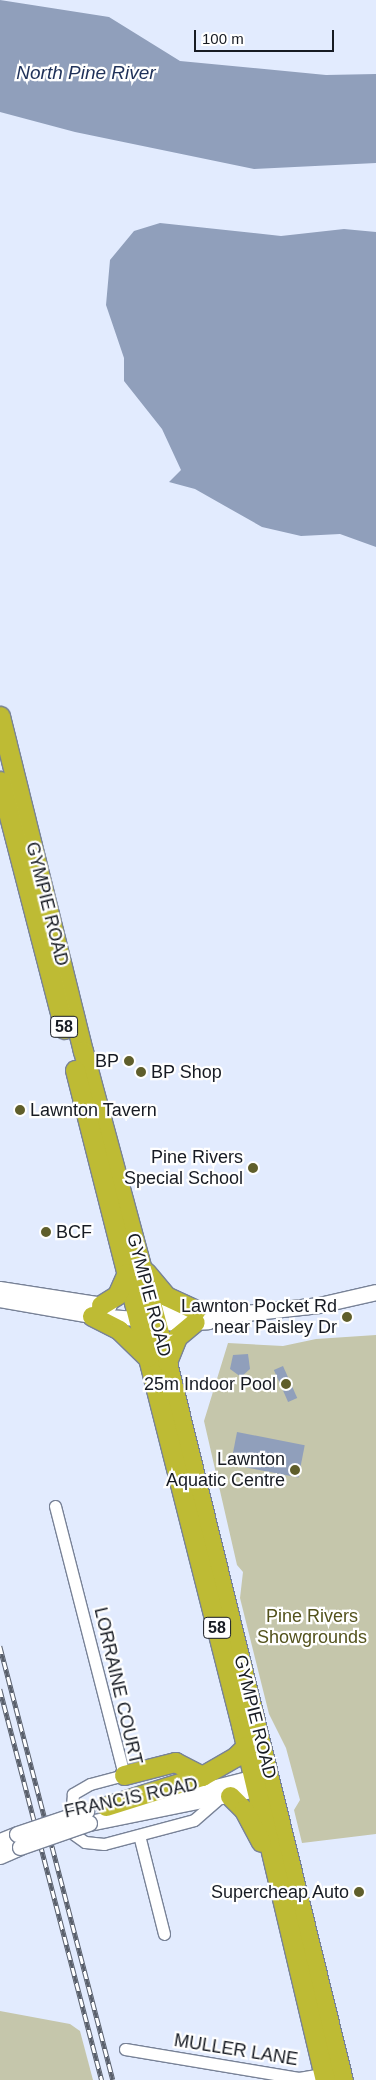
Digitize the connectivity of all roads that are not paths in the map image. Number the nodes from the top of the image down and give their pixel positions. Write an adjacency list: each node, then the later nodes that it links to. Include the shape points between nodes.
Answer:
1 (0, 716): 3 (highway, GYMPIE ROAD / 58)
2 (0, 781): 3 (highway, GYMPIE ROAD / 58)
3 (134, 1270): 9 (highway, via 117,1295); 10 (highway, GYMPIE ROAD / 58); 11 (highway)
4 (0, 1289): 9 (street)
5 (376, 1292): 8 (main road)
6 (0, 1300): 9 (street)
7 (376, 1302): 8 (main road, via 333,1307)
8 (319, 1305): 11 (main road)
9 (97, 1310): 10 (street); 12 (highway)
10 (146, 1315): 11 (main road); 12 (highway, GYMPIE ROAD / 58); 13 (highway, GYMPIE ROAD / 58)
11 (196, 1316): 13 (highway, via 177,1338)
12 (148, 1358): 15 (highway, GYMPIE ROAD / 58)
13 (167, 1362): 18 (highway, GYMPIE ROAD / 58)
14 (55, 1506): 16 (street, LORRAINE COURT)
15 (246, 1746): 17 (highway, via 235,1757); 18 (highway, GYMPIE ROAD / 58)
16 (124, 1776): 17 (highway, via 175,1762); 22 (street, LORRAINE COURT, via 90,1784 73,1794 71,1818 75,1835 97,1845)
17 (202, 1776): 20 (highway)
18 (263, 1782): 19 (main road, FRANCIS ROAD); 20 (main road, FRANCIS ROAD); 26 (highway, GYMPIE ROAD / 58); 29 (highway, GYMPIE ROAD / 58)
19 (224, 1798): 21 (main road, FRANCIS ROAD); 22 (street, LORRAINE COURT, via 194,1820); 26 (highway, via 251,1822 259,1834 265,1856)
20 (106, 1806): 21 (main road, FRANCIS ROAD)
21 (87, 1817): 24 (main road, FRANCIS ROAD, bridge)
22 (139, 1835): 27 (street)
23 (0, 1841): 24 (main road, FRANCIS ROAD)
24 (18, 1841): 25 (main road, FRANCIS ROAD)
25 (0, 1856)
26 (273, 1863): 29 (highway, GYMPIE ROAD / 58)
27 (164, 1934)
28 (125, 2049): 29 (street, MULLER LANE, via 299,2078)
29 (333, 2076)

